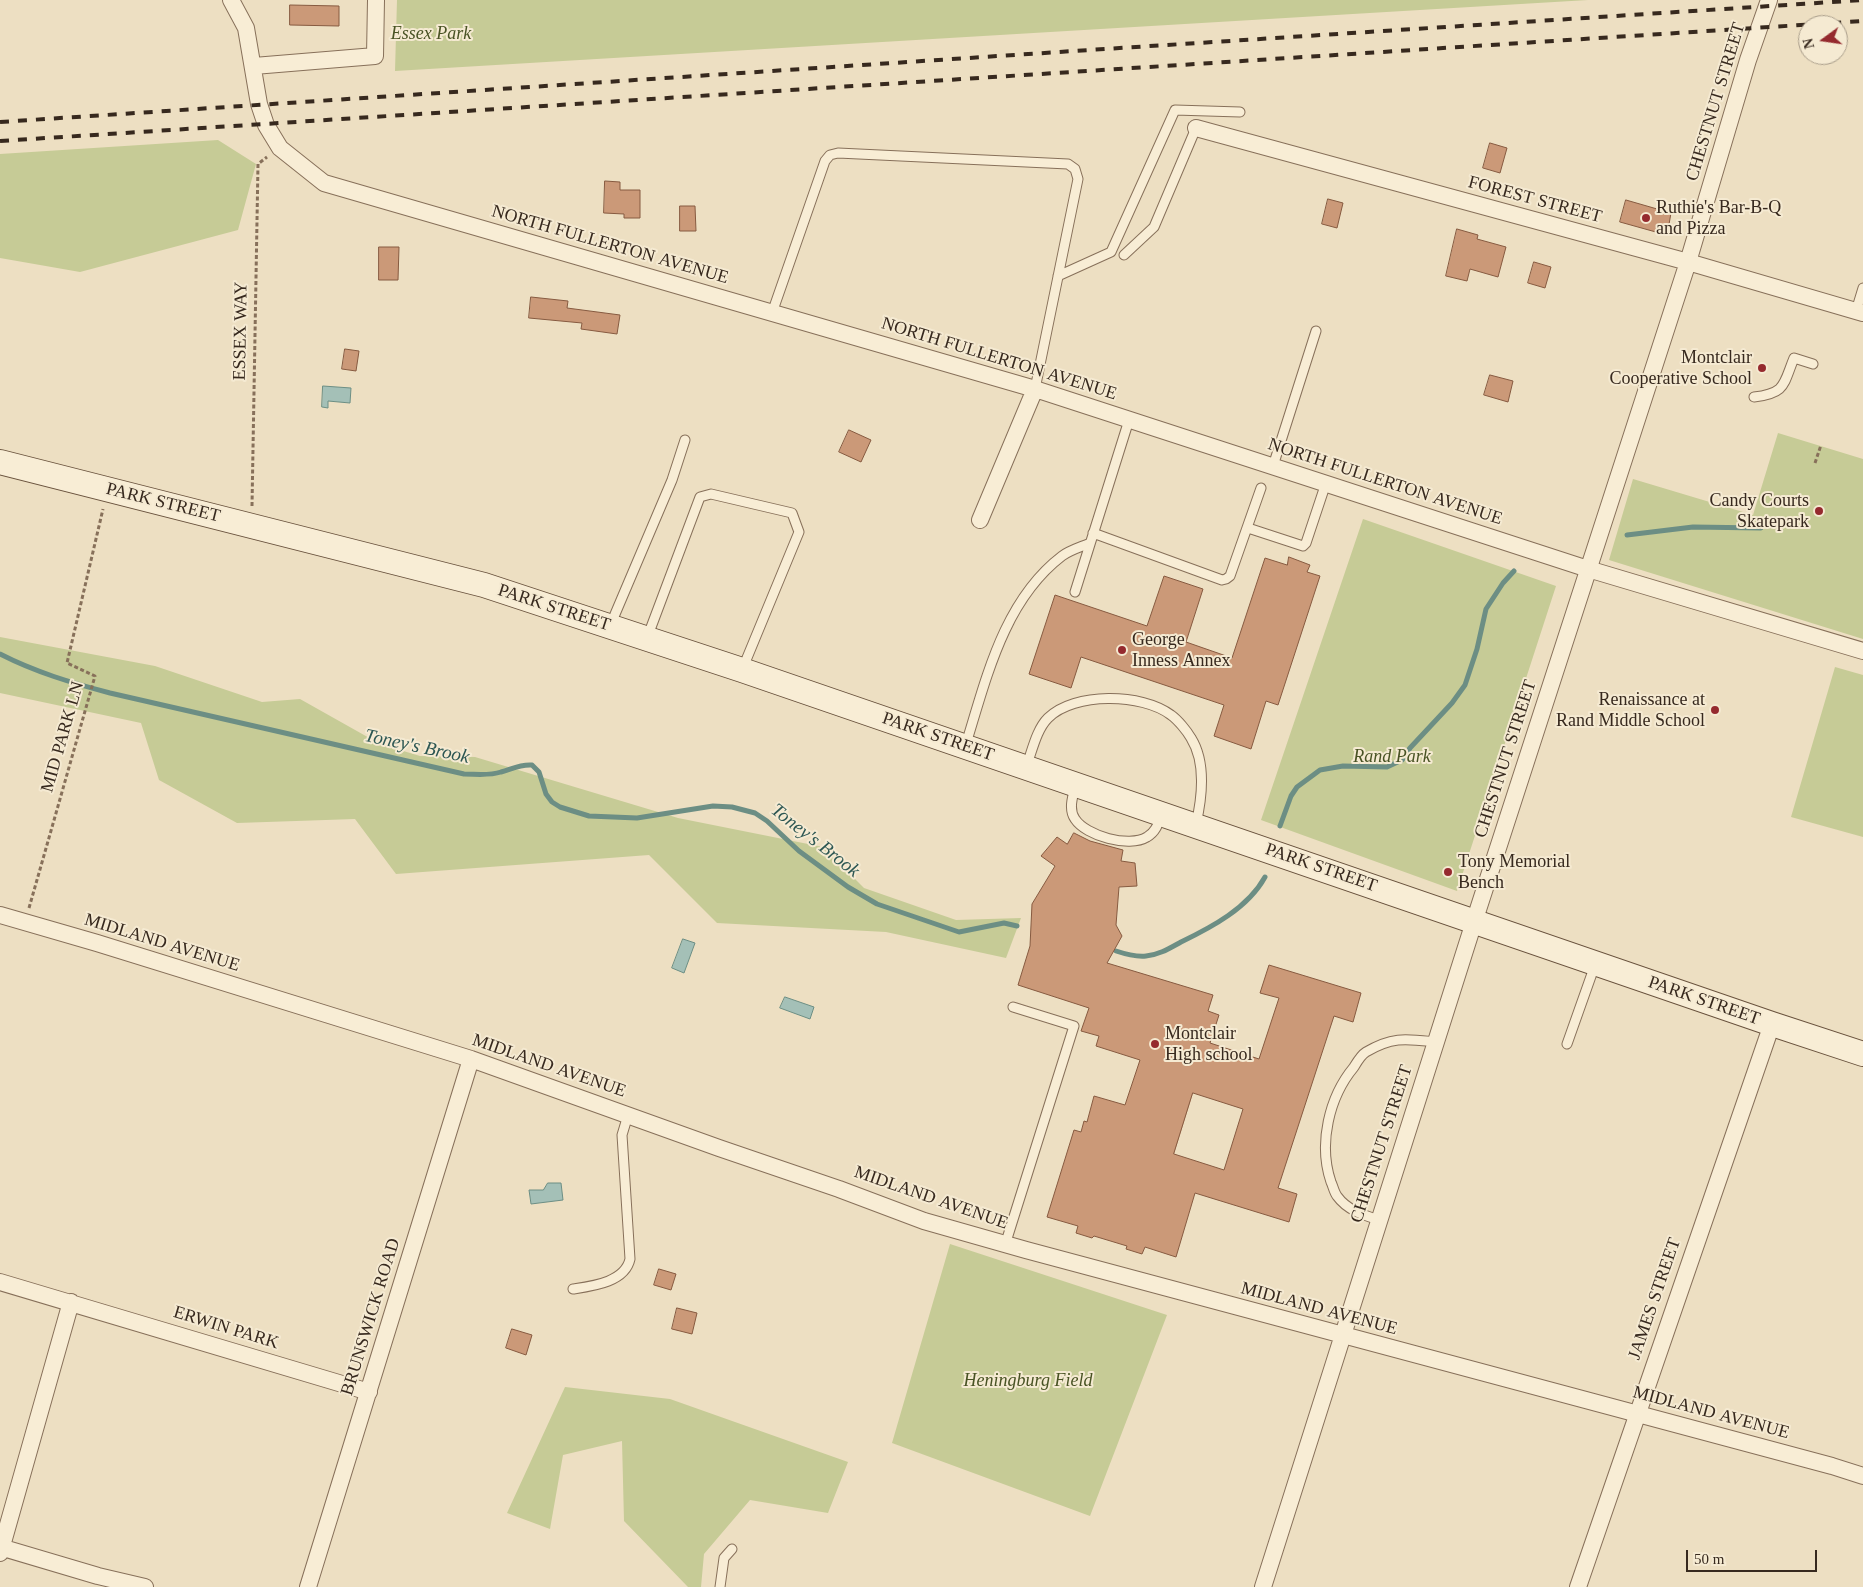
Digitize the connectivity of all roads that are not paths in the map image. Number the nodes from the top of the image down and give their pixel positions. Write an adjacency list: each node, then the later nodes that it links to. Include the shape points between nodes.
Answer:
1 (231, 0): 4 (street, NORTH FULLERTON AVENUE, via 246,28)
2 (376, 0): 4 (street, via 375,56)
3 (1769, 0): 8 (street, CHESTNUT STREET)
4 (254, 66): 11 (street, NORTH FULLERTON AVENUE, via 259,104 280,148 324,183)
5 (1240, 112): 9 (lane, via 1175,110 1111,252)
6 (1196, 128): 7 (lane, via 1154,227); 8 (street, FOREST STREET)
7 (1124, 255)
8 (1688, 262): 12 (street, FOREST STREET); 27 (street, CHESTNUT STREET)
9 (1058, 276): 11 (lane, via 1078,180 1075,169 1068,164 838,153 825,161); 15 (lane)
10 (1863, 288): 12 (lane)
11 (772, 312): 15 (street, NORTH FULLERTON AVENUE)
12 (1859, 312)
13 (1316, 331): 20 (lane)
14 (1813, 364): 16 (lane, via 1794,358 1782,388 1773,394)
15 (1035, 389): 17 (street, NORTH FULLERTON AVENUE); 23 (street)
16 (1754, 398)
17 (1129, 420): 20 (street, NORTH FULLERTON AVENUE); 25 (lane)
18 (685, 440): 29 (lane, via 672,480)
19 (0, 462): 29 (street, PARK STREET, via 484,585)
20 (1273, 466): 21 (street, NORTH FULLERTON AVENUE)
21 (1326, 483): 24 (lane, via 1303,546); 27 (street, NORTH FULLERTON AVENUE)
22 (1260, 488): 24 (lane)
23 (980, 520)
24 (1248, 528): 25 (lane, via 1230,576 1222,580)
25 (1093, 533): 26 (lane)
26 (1090, 543): 28 (lane); 33 (lane, via 1064,555 1030,587 993,659)
27 (1588, 568): 31 (street, NORTH FULLERTON AVENUE); 39 (street, CHESTNUT STREET)
28 (1075, 592)
29 (610, 626): 30 (street, PARK STREET)
30 (646, 639): 32 (street, PARK STREET); 32 (lane, via 700,497 711,494 792,513 799,532)
31 (1863, 651)
32 (742, 670): 33 (street, PARK STREET)
33 (965, 747): 34 (street, PARK STREET)
34 (1026, 767): 35 (street, PARK STREET); 37 (lane, via 1039,732 1056,711 1088,700 1119,698 1152,706 1171,715 1191,738 1199,758 1201,803)
35 (1076, 784): 36 (street, PARK STREET); 36 (lane, via 1072,799 1075,819 1098,834 1138,842 1156,829)
36 (1162, 814): 37 (street, PARK STREET)
37 (1196, 825): 39 (street, PARK STREET)
38 (0, 915): 46 (street, MIDLAND AVENUE)
39 (1474, 922): 40 (street, PARK STREET); 43 (street, CHESTNUT STREET)
40 (1596, 964): 42 (street, PARK STREET); 44 (lane)
41 (1013, 1007): 49 (lane, via 1074,1026)
42 (1772, 1024): 45 (street, PARK STREET); 55 (street, JAMES STREET)
43 (1436, 1042): 48 (street, CHESTNUT STREET); 48 (lane, via 1402,1039 1364,1053 1343,1080 1335,1098 1326,1146 1333,1188 1346,1206)
44 (1567, 1044)
45 (1863, 1054)
46 (471, 1059): 47 (street, MIDLAND AVENUE); 54 (street, BRUNSWICK ROAD)
47 (628, 1115): 49 (street, MIDLAND AVENUE, via 924,1220); 51 (lane, via 622,1135 628,1211 628,1267 624,1273 600,1284)
48 (1379, 1220): 53 (street, CHESTNUT STREET)
49 (1005, 1245): 53 (street, MIDLAND AVENUE)
50 (0, 1282): 52 (street, ERWIN PARK)
51 (573, 1289)
52 (71, 1302): 54 (street, ERWIN PARK); 57 (street)
53 (1342, 1335): 55 (street, MIDLAND AVENUE); 62 (street, CHESTNUT STREET)
54 (369, 1392): 60 (street, BRUNSWICK ROAD)
55 (1636, 1414): 56 (street, MIDLAND AVENUE); 63 (street, JAMES STREET)
56 (1863, 1476)
57 (0, 1549): 59 (street)
58 (732, 1549): 61 (lane, via 724,1558)
59 (145, 1587)
60 (308, 1587)
61 (720, 1587)
62 (1262, 1587)
63 (1578, 1587)

